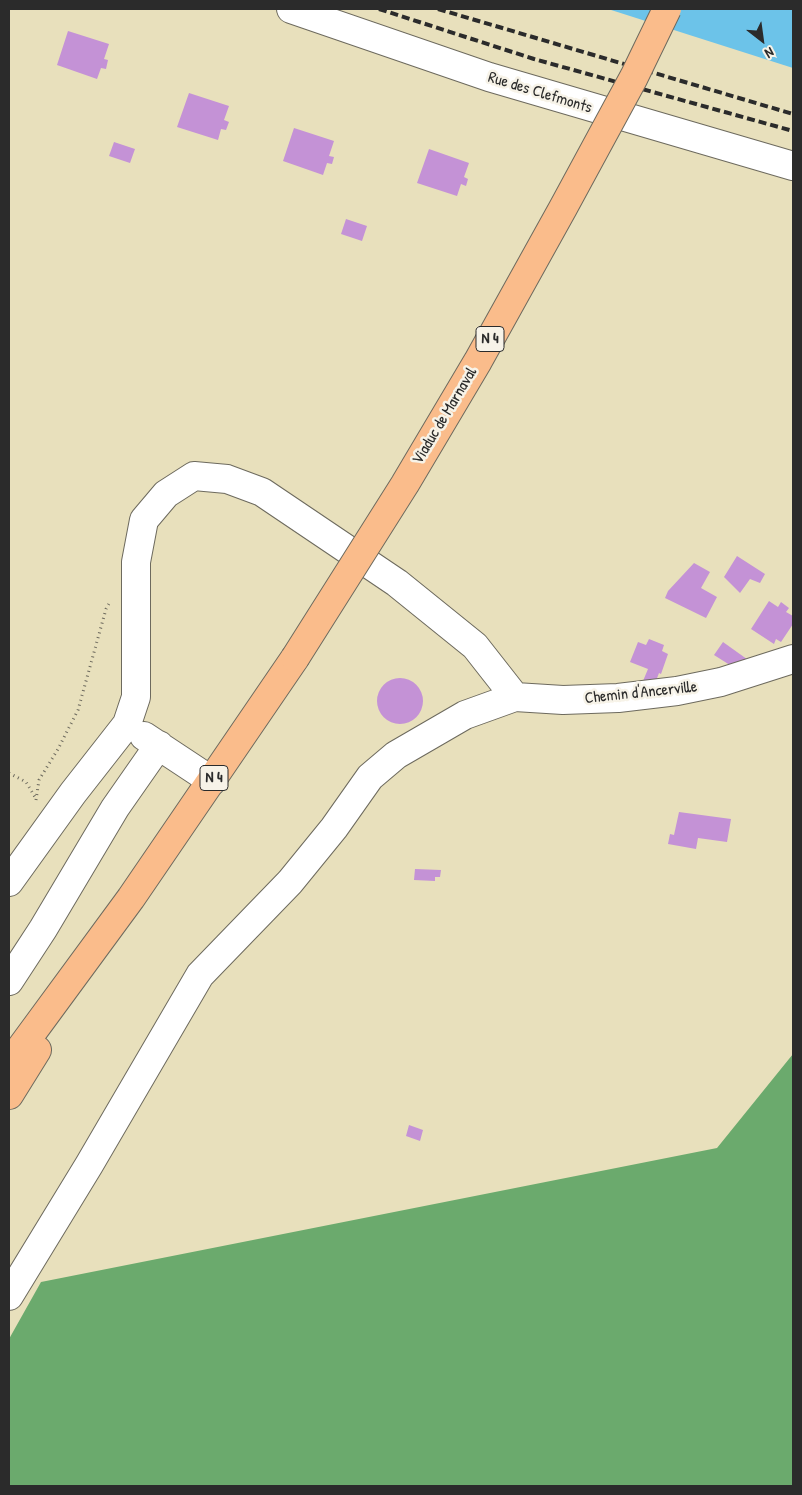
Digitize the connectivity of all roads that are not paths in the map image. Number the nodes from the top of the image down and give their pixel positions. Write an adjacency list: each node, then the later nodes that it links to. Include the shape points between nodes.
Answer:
1 (291, 9): 3 (street, Rue des Clefmonts, via 489,77)
2 (668, 9): 8 (highway, Viaduc de Marnaval / N 4, bridge, via 568,200 478,361 295,658)
3 (793, 166)
4 (793, 659): 5 (street, Chemin d'Ancerville, via 677,692 563,700)
5 (515, 697): 6 (street, via 474,646 397,583 262,492 227,479 194,476 166,494 144,520 136,562 136,697); 14 (street, via 465,715 396,754 370,777 290,882 200,975 90,1165)
6 (126, 724): 7 (street); 9 (street)
7 (159, 745): 8 (street); 11 (street)
8 (212, 781): 10 (highway, N 4)
9 (9, 882)
10 (131, 898): 12 (highway, N 4); 13 (highway, N 4)
11 (9, 980)
12 (9, 1064)
13 (9, 1095)
14 (9, 1296)

